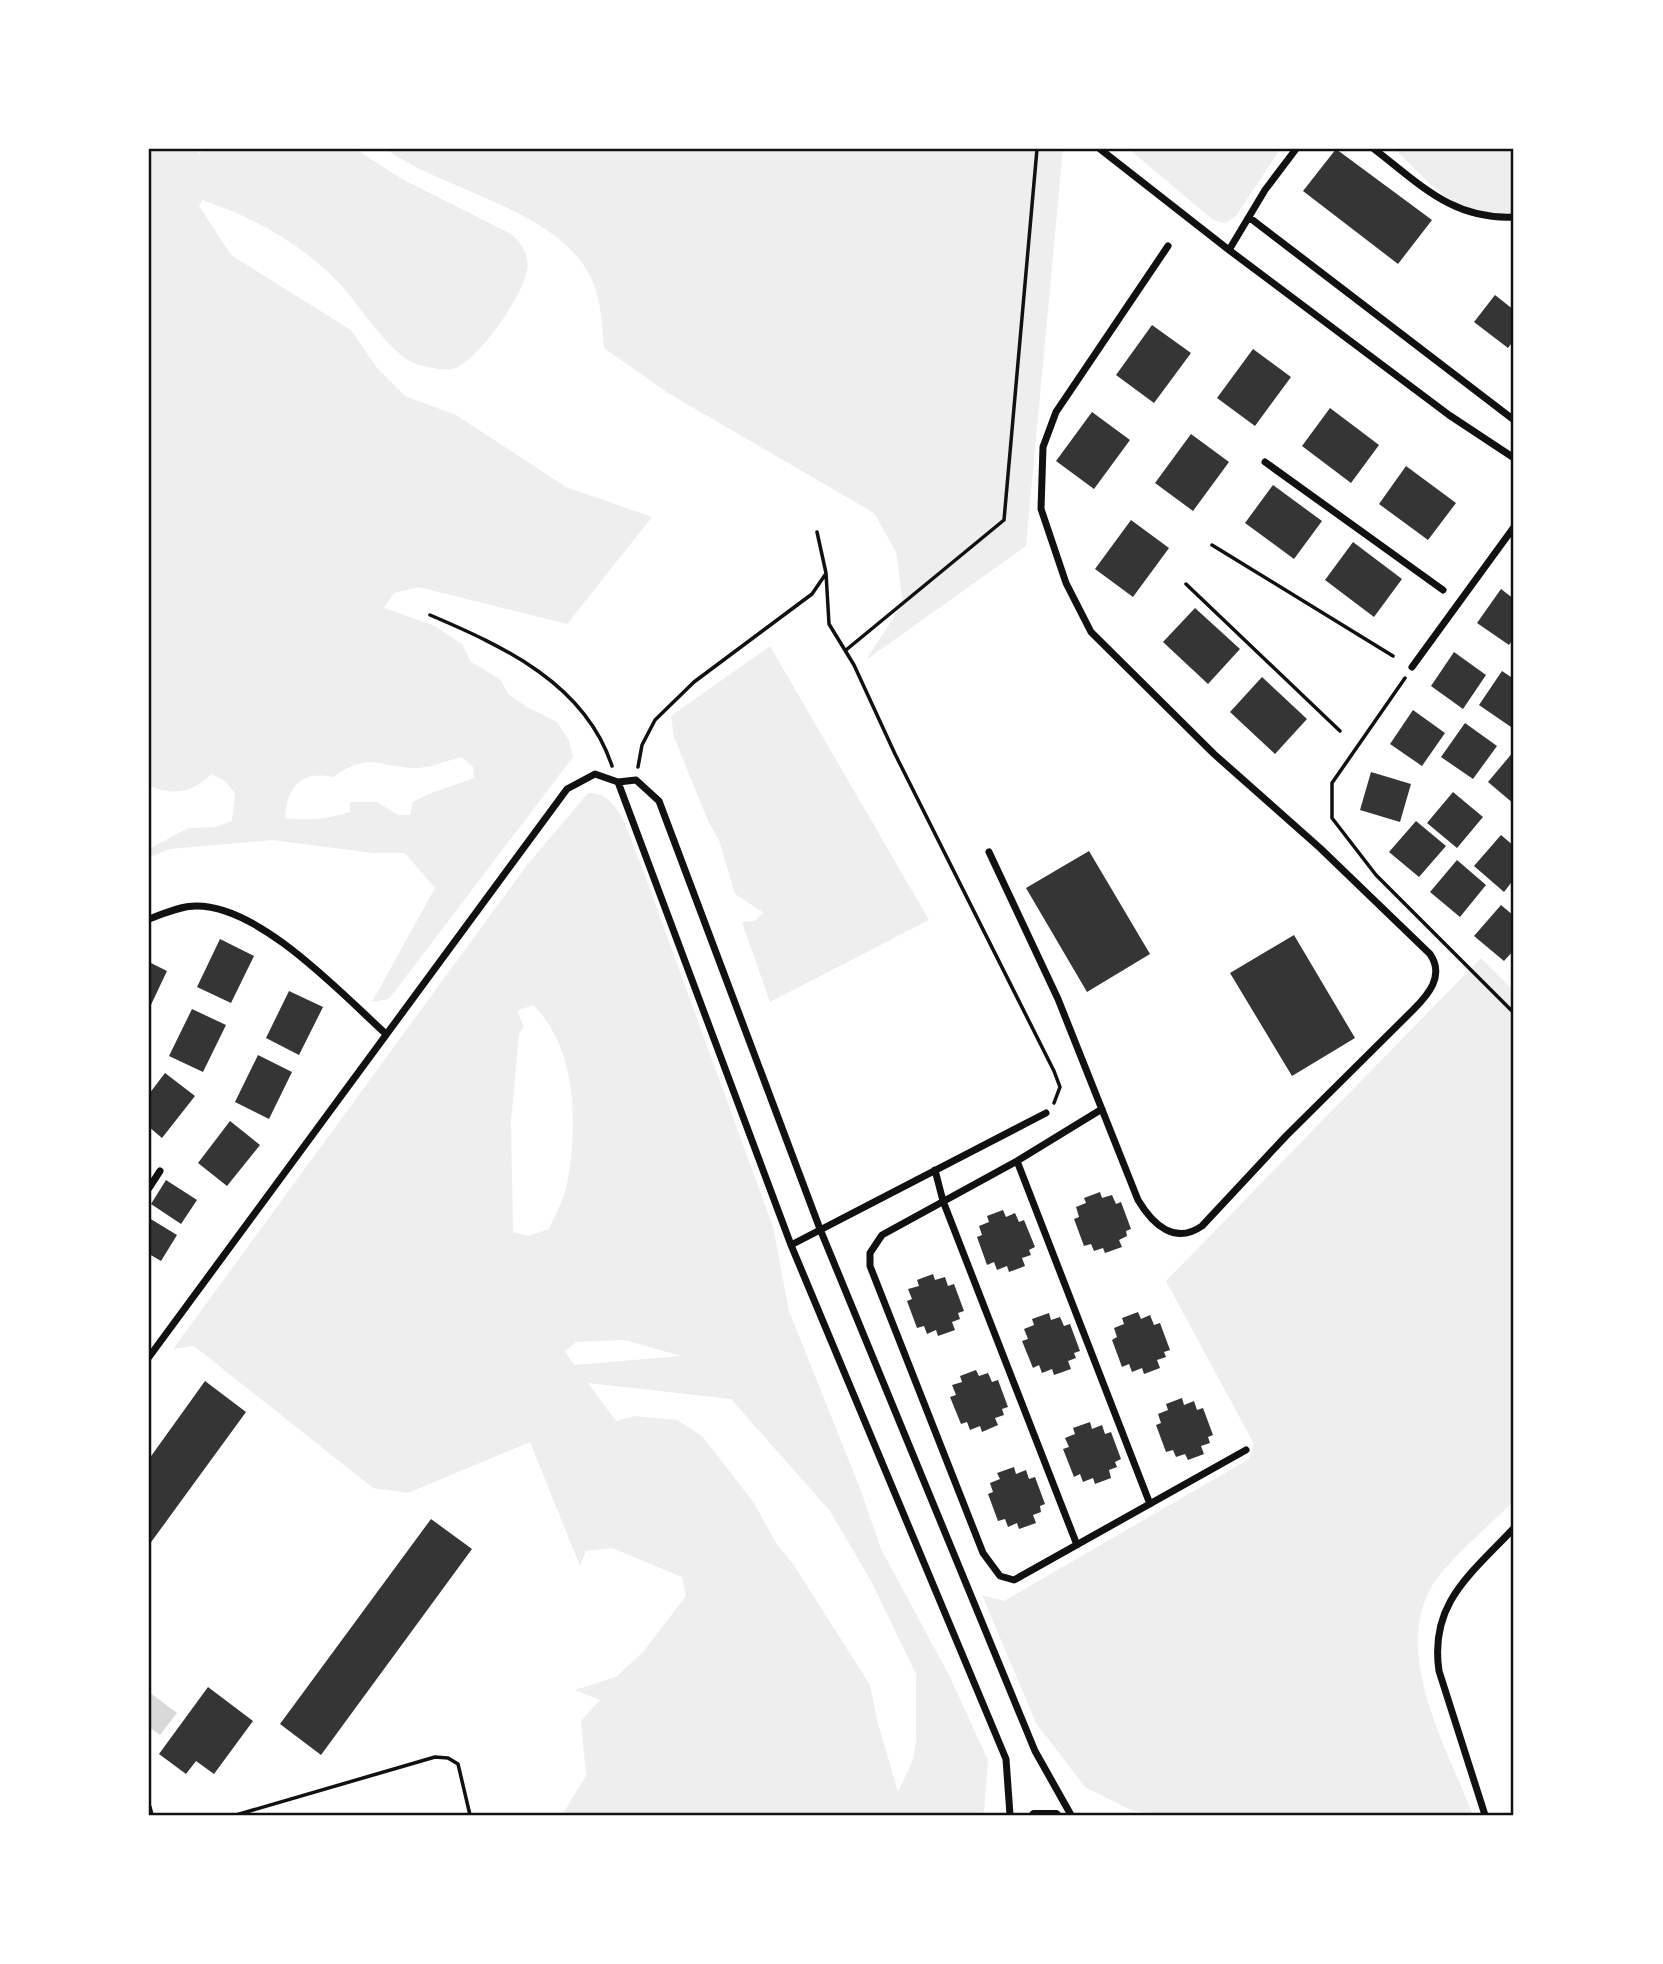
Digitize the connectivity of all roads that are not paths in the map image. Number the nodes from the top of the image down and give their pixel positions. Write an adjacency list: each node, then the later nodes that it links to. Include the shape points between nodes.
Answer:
1 (1100, 149): 7 (street)
2 (1296, 149): 5 (street)
3 (1374, 149): 4 (street, via 1451,207 1489,218)
4 (1514, 217)
5 (1250, 218): 7 (street); 8 (street)
6 (1168, 246): 22 (street, via 1056,412 1043,447 1041,509 1066,583 1091,632 1214,754 1430,954 1436,979 1413,1010 1192,1233 1170,1232 1146,1212)
7 (1229, 250): 9 (street, via 1449,415)
8 (1514, 420)
9 (1514, 458)
10 (1265, 462): 14 (street)
11 (1514, 527): 16 (street)
12 (1212, 545): 15 (lane)
13 (1186, 584): 17 (lane)
14 (1443, 590)
15 (1394, 656)
16 (1412, 667)
17 (1340, 731)
18 (618, 782): 21 (street, via 595,774 567,789); 29 (street, via 636,780 659,802); 30 (street)
19 (989, 852): 22 (street, via 1058,999)
20 (149, 919): 21 (street, via 194,906 233,914 257,925 315,969)
21 (386, 1034): 31 (street)
22 (1102, 1109): 24 (street)
23 (1046, 1113): 25 (street)
24 (1017, 1161): 28 (street); 33 (street)
25 (935, 1170): 28 (street); 29 (street)
26 (160, 1171): 27 (street)
27 (149, 1188)
28 (943, 1201): 35 (street); 35 (street, via 882,1235 870,1253 870,1266 983,1553 1000,1576 1014,1580)
29 (820, 1229): 30 (street); 41 (street, via 1035,1751)
30 (791, 1245): 38 (street, via 1006,1759)
31 (149, 1357)
32 (1246, 1450): 33 (street)
33 (1150, 1504): 35 (street)
34 (1514, 1528): 42 (street, via 1461,1585 1446,1605 1438,1628 1439,1671)
35 (1077, 1545)
36 (150, 1807): 37 (lane)
37 (152, 1815)
38 (1010, 1815)
39 (1034, 1815): 40 (street)
40 (1056, 1815)
41 (1071, 1815)
42 (1485, 1815)

